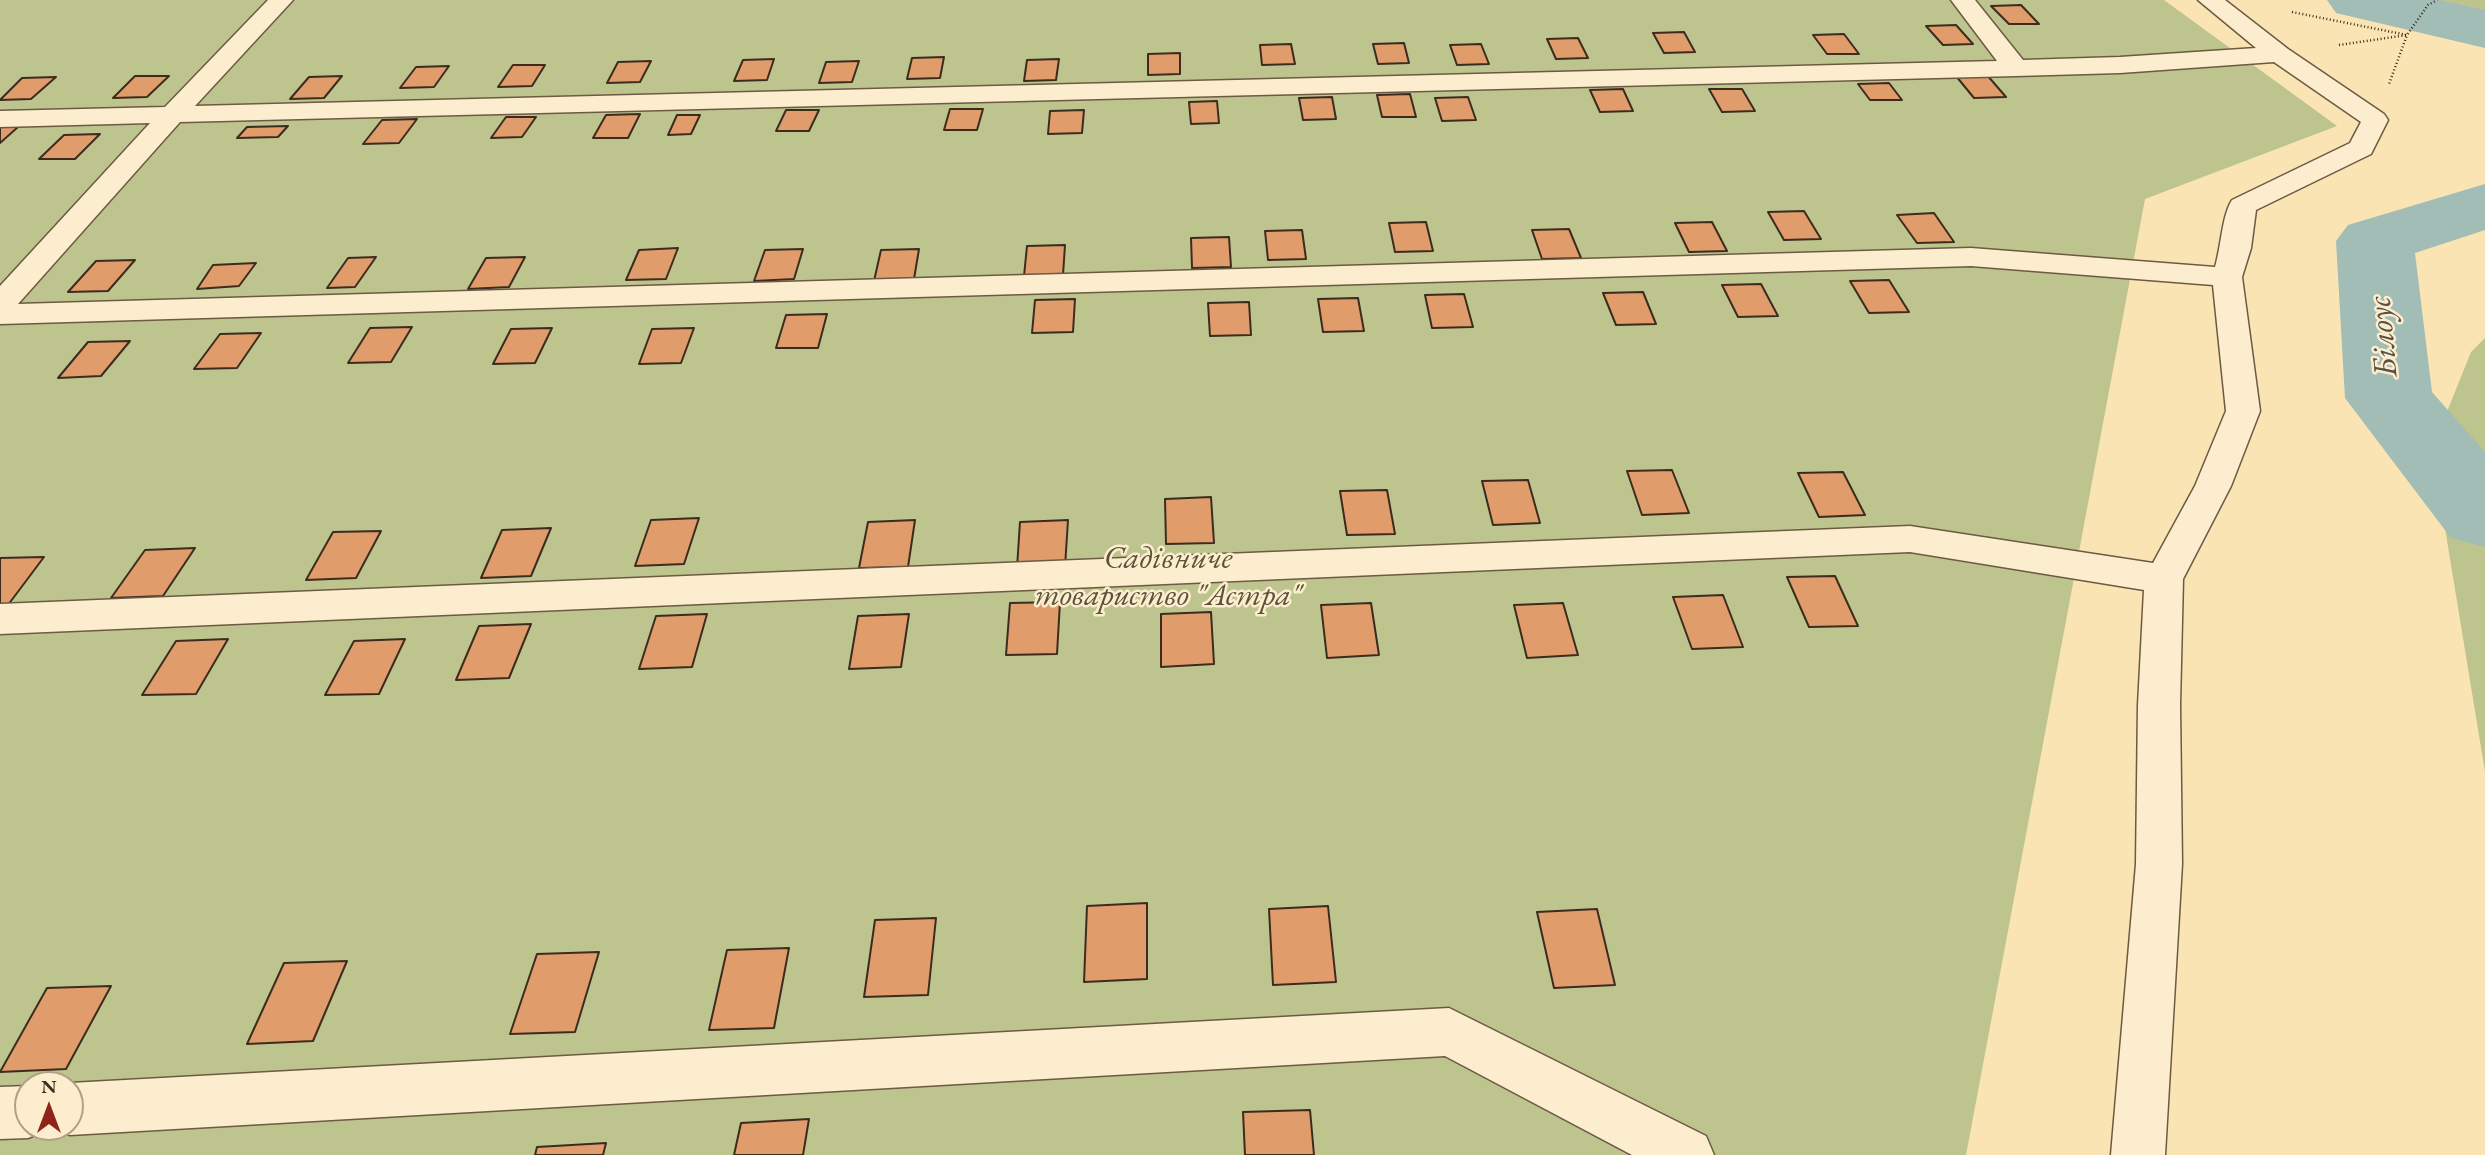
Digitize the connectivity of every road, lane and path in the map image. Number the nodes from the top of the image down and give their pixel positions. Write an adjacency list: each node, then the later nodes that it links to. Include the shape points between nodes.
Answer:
1 (281, 0): 11 (street)
2 (1964, 0): 10 (street)
3 (2210, 0): 9 (street)
4 (2427, 0): 6 (path)
5 (2437, 0): 6 (path)
6 (2428, 5): 8 (path)
7 (2289, 11): 8 (path)
8 (2407, 35): 9 (path); 13 (path)
9 (2279, 54): 10 (street); 13 (street)
10 (2017, 68): 11 (street)
11 (172, 115): 12 (street); 15 (street)
12 (0, 119)
13 (2375, 120): 14 (street, via 2361,148 2242,206)
14 (2227, 277): 16 (street, via 1971,257); 17 (street, via 2243,411 2213,486)
15 (0, 305)
16 (0, 314)
17 (2164, 579): 18 (street, via 1910,539); 21 (street, via 2159,864)
18 (0, 618)
19 (84, 1109): 20 (street, via 1449,1031)
20 (1687, 1155)
21 (2138, 1155)

